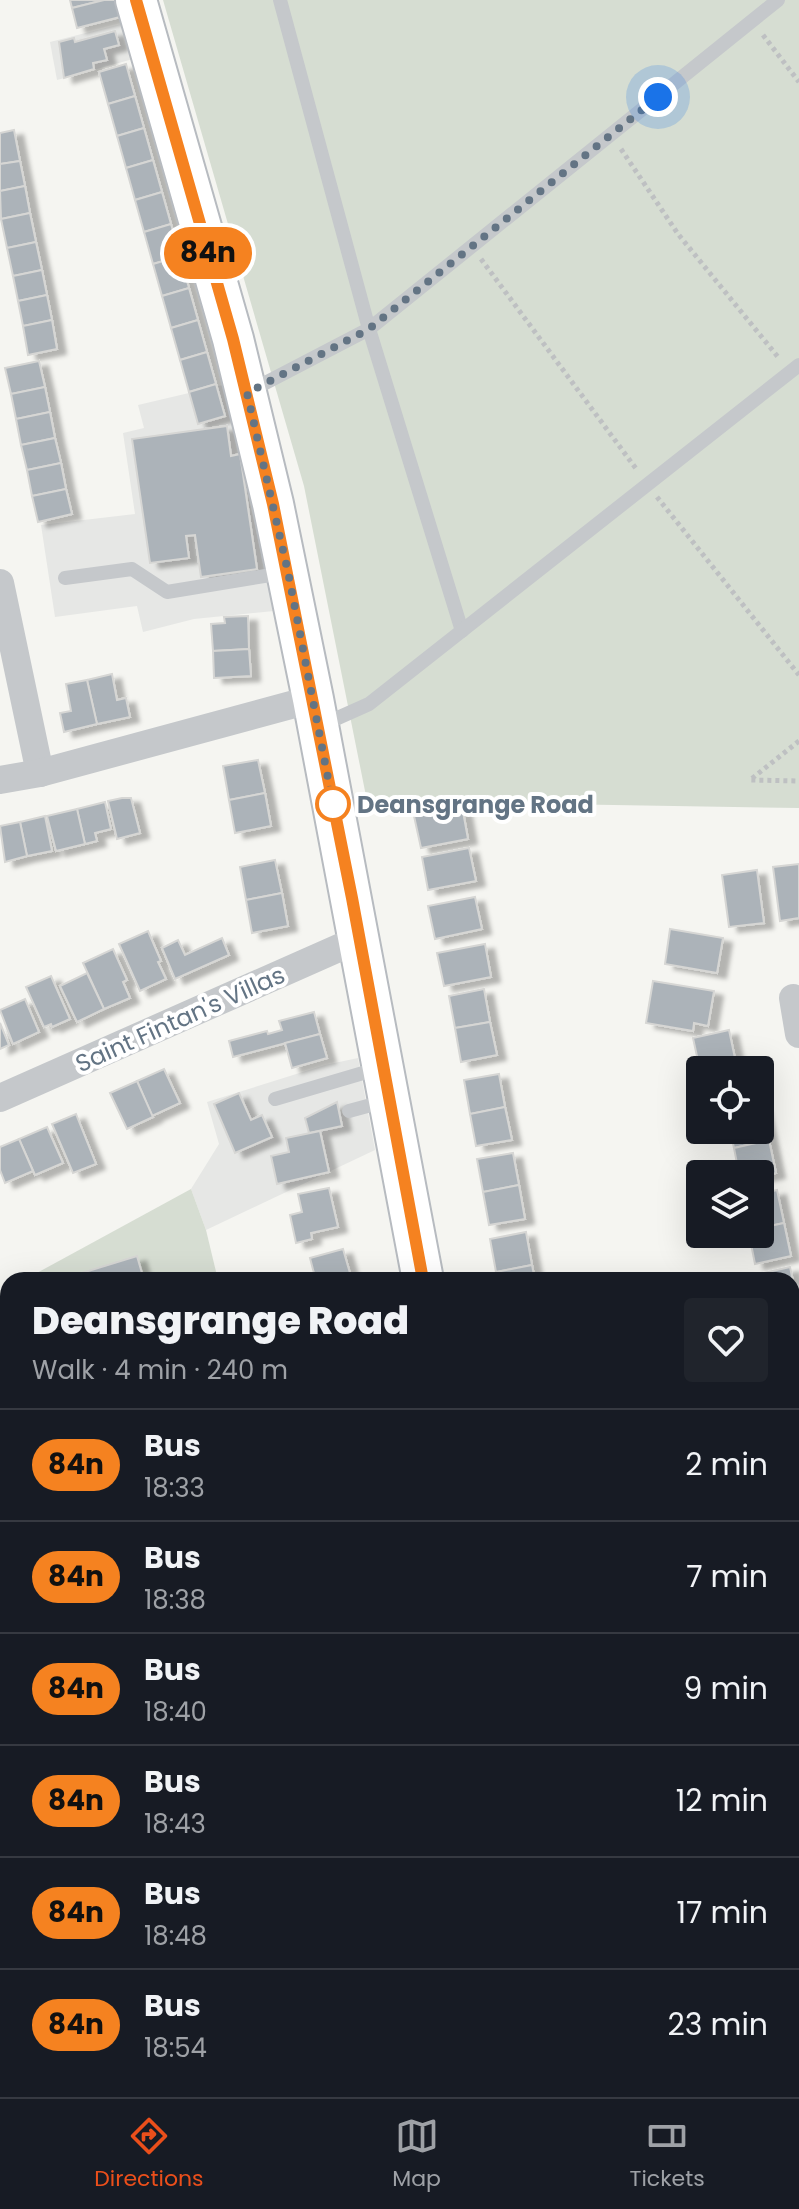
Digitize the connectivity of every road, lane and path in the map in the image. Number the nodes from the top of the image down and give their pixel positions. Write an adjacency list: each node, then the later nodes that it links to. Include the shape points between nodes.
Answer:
1 (136, 0): 10 (main road)
2 (280, 0): 8 (lane)
3 (778, 0): 4 (lane)
4 (751, 21): 5 (path); 6 (lane)
5 (799, 82)
6 (612, 135): 7 (lane); 9 (path, via 678,234)
7 (471, 246): 8 (lane); 11 (path)
8 (369, 329): 10 (lane); 15 (lane)
9 (795, 368): 11 (lane)
10 (247, 393): 12 (main road)
11 (647, 485): 15 (lane); 16 (path)
12 (288, 572): 13 (lane, via 167,592 132,569); 17 (main road)
13 (65, 578)
14 (0, 583): 19 (street)
15 (462, 631): 17 (lane, via 369,704)
16 (799, 675)
17 (316, 713): 19 (street); 22 (main road)
18 (799, 741): 21 (path, via 750,780)
19 (40, 773): 20 (street)
20 (0, 780)
21 (799, 781)
22 (359, 939): 25 (main road); 26 (street, Saint Fintan's Villas)
23 (793, 998): 24 (street)
24 (799, 1034)
25 (387, 1083): 27 (lane); 28 (lane); 29 (main road)
26 (0, 1098)
27 (275, 1099)
28 (349, 1111)
29 (422, 1272)

